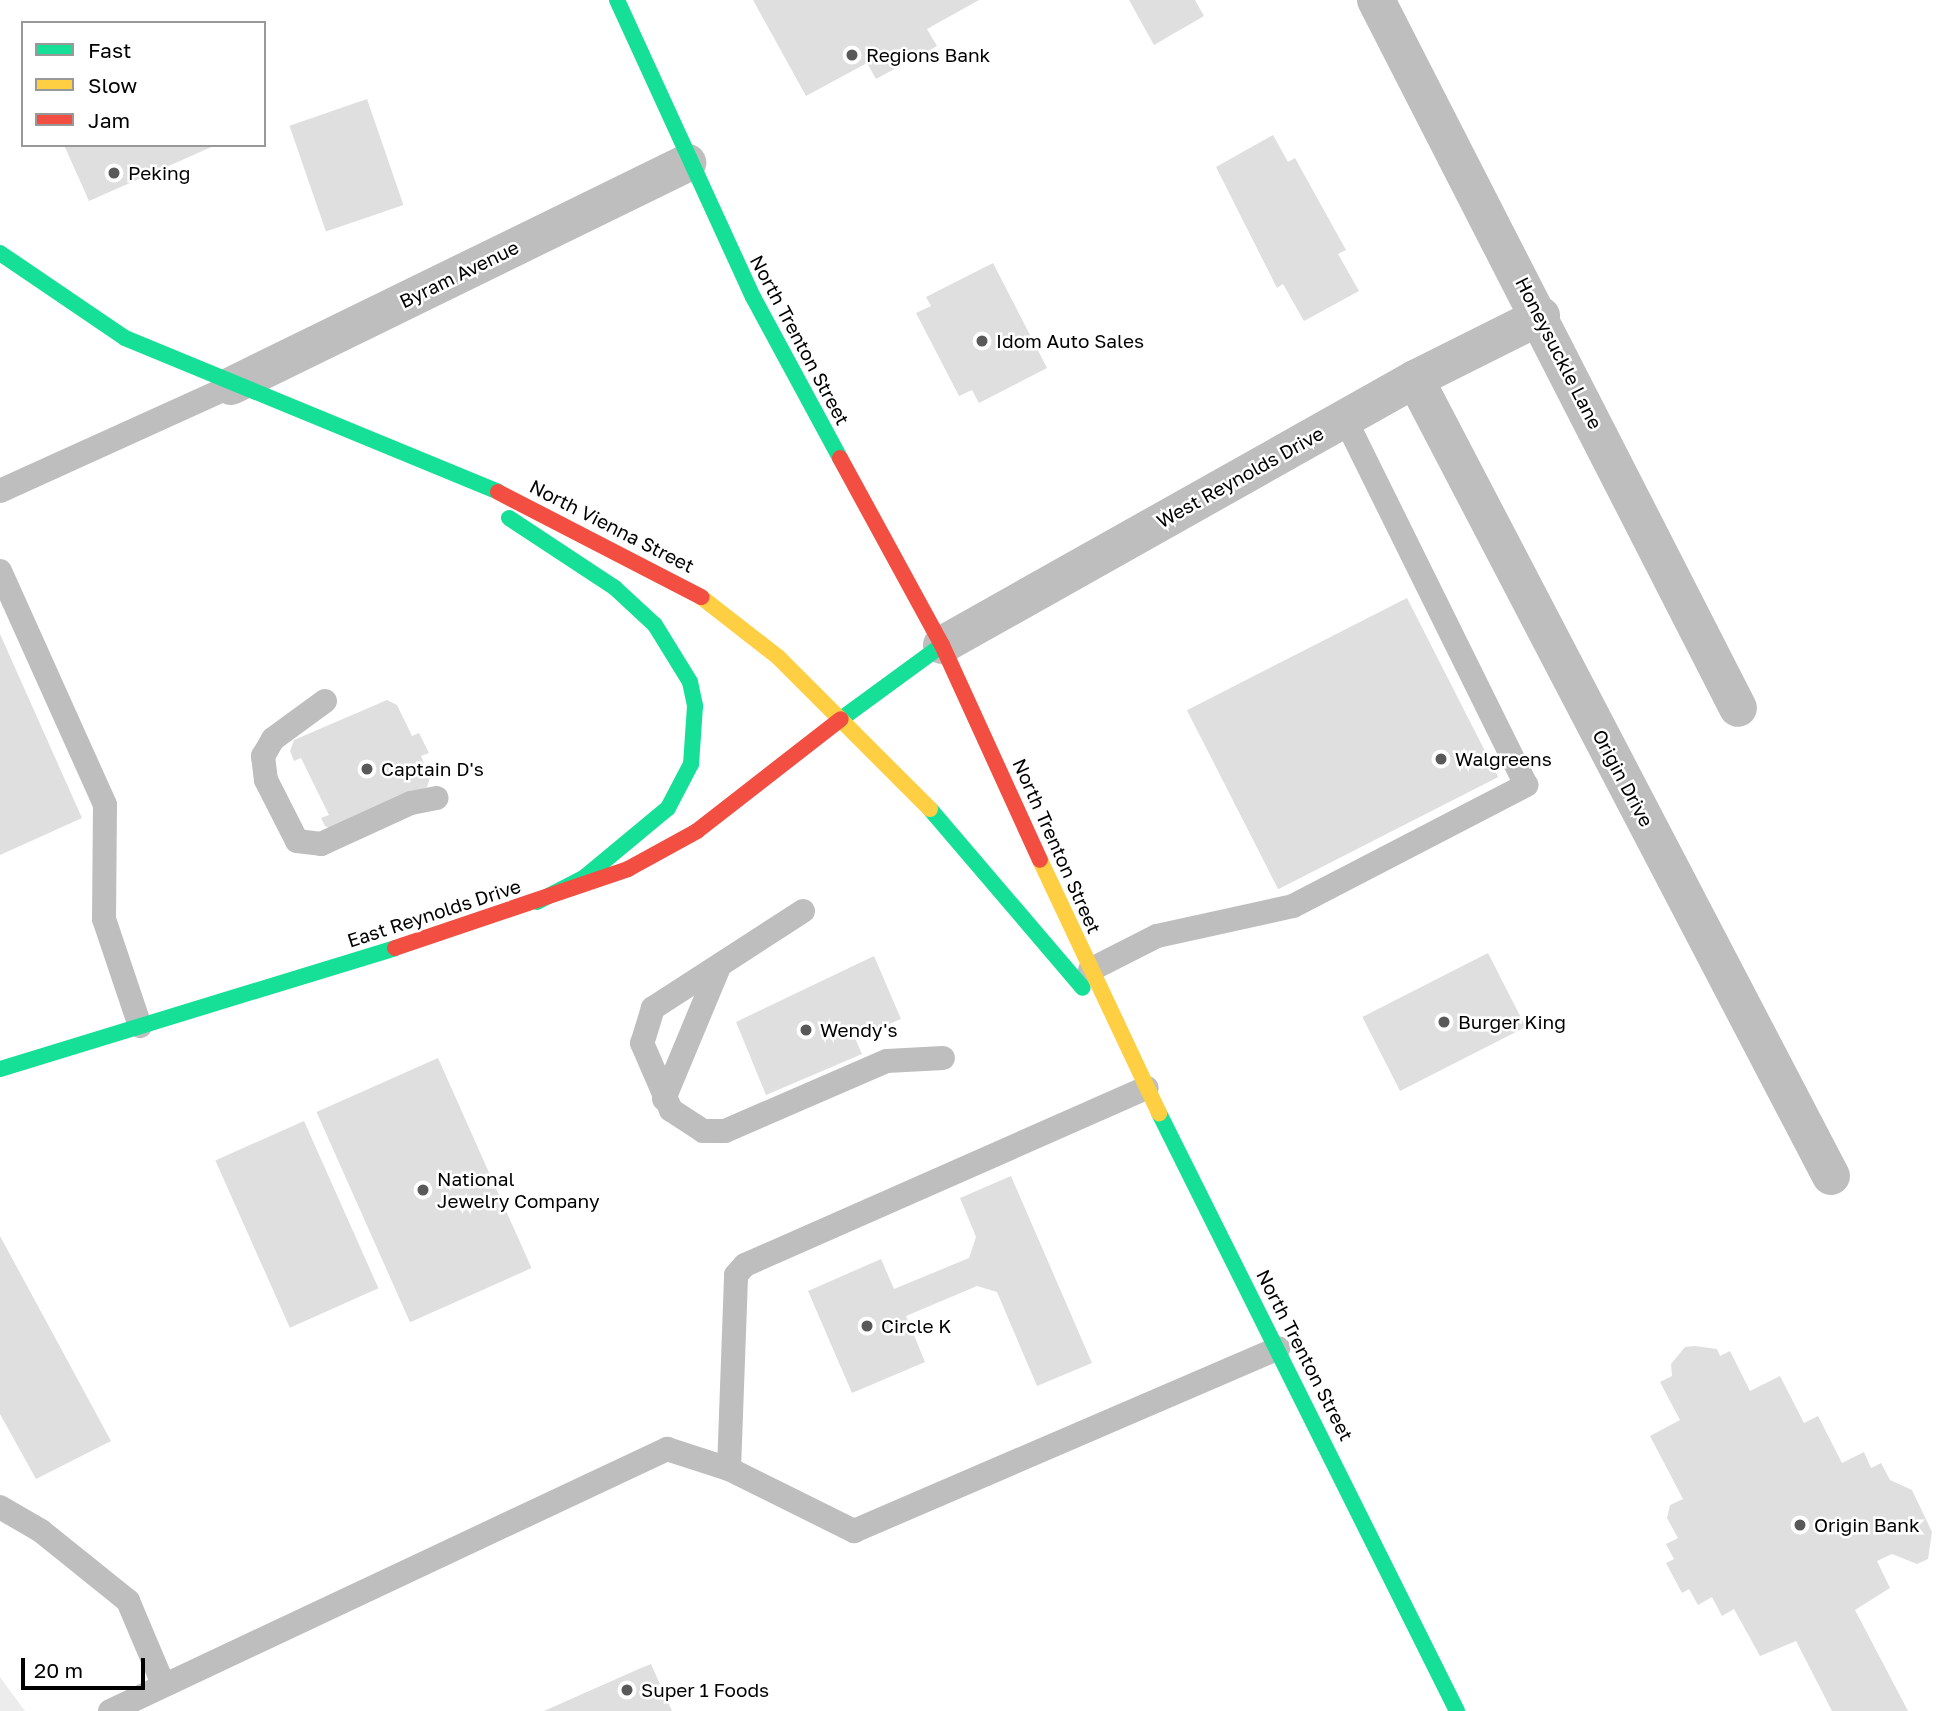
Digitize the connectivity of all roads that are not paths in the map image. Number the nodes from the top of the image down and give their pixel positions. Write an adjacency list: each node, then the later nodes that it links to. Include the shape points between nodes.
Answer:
1 (617, 0): 3 (main road, North Trenton Street)
2 (1376, 0): 5 (street, Honeysuckle Lane)
3 (687, 163): 7 (street, Byram Avenue); 12 (main road, North Trenton Street)
4 (0, 253): 7 (main road, North Vienna Street, via 125,338)
5 (1541, 316): 6 (street, West Reynolds Drive); 14 (street, Honeysuckle Lane)
6 (1415, 379): 8 (street, West Reynolds Drive); 27 (street, Origin Drive)
7 (230, 386): 9 (main road, North Vienna Street); 10 (lane)
8 (1345, 418): 12 (street, West Reynolds Drive); 20 (lane, via 1526,785 1293,906 1157,936)
9 (389, 448): 15 (main road, North Vienna Street, via 598,539 688,587 778,657); 17 (main road, via 615,588 655,625 690,682 694,746 668,808 585,877)
10 (0, 491)
11 (0, 571): 21 (lane, via 104,805 104,919)
12 (942, 645): 15 (main road, East Reynolds Drive); 20 (main road, North Trenton Street)
13 (325, 701): 16 (lane, via 273,739 263,756 266,780 297,841 321,844 411,803)
14 (1738, 708)
15 (841, 719): 17 (main road, East Reynolds Drive, via 665,852); 22 (main road, North Vienna Street, via 974,853)
16 (437, 798)
17 (537, 902): 21 (main road, East Reynolds Drive)
18 (803, 911): 19 (lane)
19 (718, 969): 26 (lane); 26 (lane, via 667,993 642,1027 645,1057)
20 (1090, 970): 22 (main road, North Trenton Street)
21 (140, 1026): 24 (main road, East Reynolds Drive)
22 (1118, 1030): 25 (main road, North Trenton Street)
23 (943, 1058): 26 (lane, via 887,1061 725,1131 692,1126)
24 (0, 1069)
25 (1147, 1088): 28 (main road, North Trenton Street); 29 (lane, via 745,1265 736,1275)
26 (664, 1099)
27 (1831, 1176)
28 (1278, 1348): 29 (lane, via 854,1531); 33 (main road, North Trenton Street)
29 (729, 1469): 31 (lane, via 667,1449)
30 (0, 1507): 31 (lane, via 41,1531 128,1601)
31 (163, 1684): 32 (lane)
32 (110, 1711)
33 (1457, 1711)

